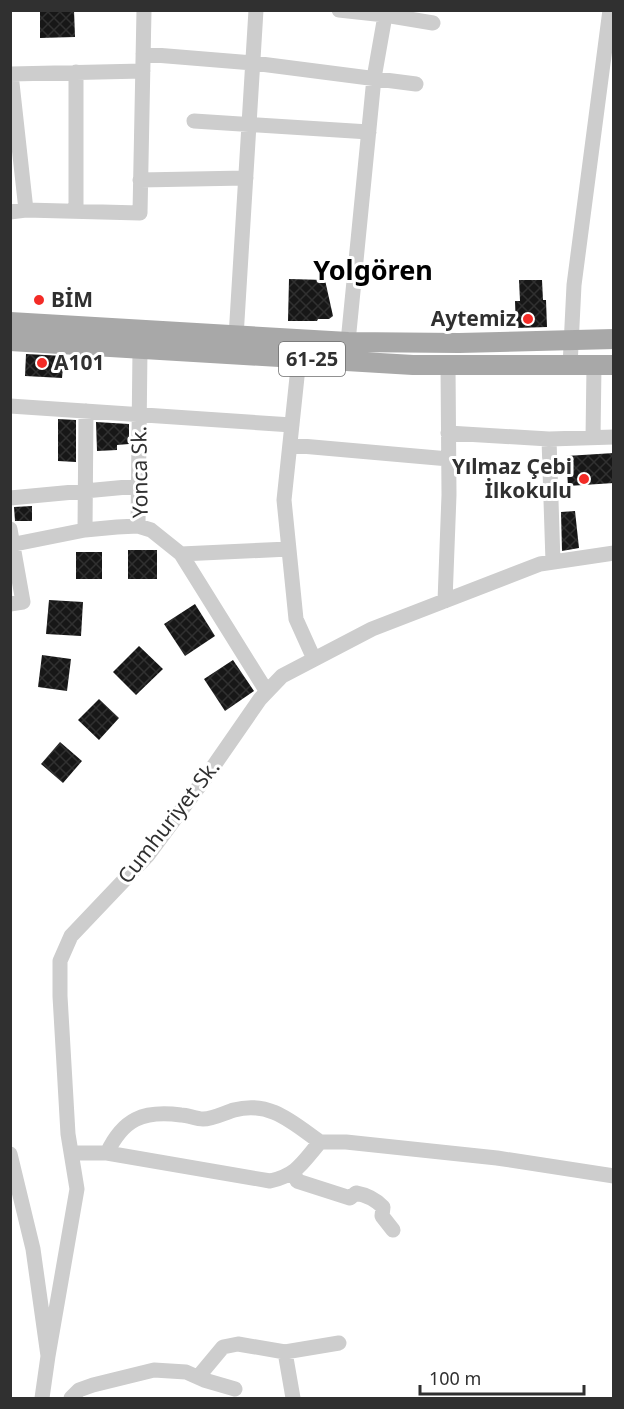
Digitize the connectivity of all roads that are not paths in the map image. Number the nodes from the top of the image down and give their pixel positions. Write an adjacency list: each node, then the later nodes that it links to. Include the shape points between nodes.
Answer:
1 (144, 10): 7 (street)
2 (256, 10): 8 (street)
3 (339, 10): 5 (street)
4 (610, 10): 25 (street, via 574,285)
5 (386, 13): 6 (street); 12 (street)
6 (433, 23)
7 (143, 54): 8 (street); 9 (street)
8 (253, 63): 12 (street); 15 (street)
9 (142, 70): 10 (street); 18 (street)
10 (76, 72): 11 (street); 20 (street)
11 (11, 74): 19 (street)
12 (374, 78): 13 (street); 16 (street)
13 (416, 84)
14 (194, 122): 15 (street)
15 (249, 124): 16 (street); 17 (street)
16 (369, 132): 26 (street)
17 (246, 178): 18 (street); 22 (street)
18 (140, 180): 20 (street, via 140,213)
19 (18, 211): 20 (street)
20 (76, 211)
21 (10, 322): 22 (main road, 61-25)
22 (236, 337): 26 (main road, 61-25)
23 (614, 339): 25 (main road, 61-25)
24 (10, 341): 27 (main road, 61-25)
25 (571, 341): 26 (main road, 61-25); 30 (street)
26 (348, 342)
27 (140, 349): 28 (main road, 61-25); 34 (street, Yonca Sk.)
28 (299, 358): 29 (main road, 61-25); 35 (street)
29 (448, 365): 30 (main road, 61-25); 36 (street)
30 (570, 366): 31 (main road, 61-25)
31 (604, 366): 38 (street)
32 (10, 406): 33 (street)
33 (86, 411): 34 (street); 43 (street)
34 (139, 415): 35 (street); 42 (street, Yonca Sk.)
35 (292, 425): 40 (street)
36 (448, 433): 39 (street); 41 (street)
37 (614, 437): 38 (street)
38 (593, 438): 39 (street)
39 (549, 439): 52 (street)
40 (290, 445): 41 (street); 49 (street, via 284,500)
41 (448, 459): 53 (street)
42 (138, 486): 43 (street); 45 (street, Yonca Sk.)
43 (85, 491): 44 (street); 47 (street)
44 (10, 498)
45 (138, 526): 47 (street); 51 (street, Yonca Sk., via 151,530)
46 (10, 529): 48 (street)
47 (85, 530): 48 (street)
48 (12, 545): 54 (street, via 23,602)
49 (289, 549): 51 (street); 55 (street, via 296,619)
50 (614, 553): 52 (street, Cumhuriyet Sk.)
51 (181, 554): 56 (street, Yonca Sk.)
52 (553, 562): 53 (street, Cumhuriyet Sk.)
53 (445, 601): 55 (street, Cumhuriyet Sk., via 372,629)
54 (10, 604)
55 (314, 659): 56 (street, Cumhuriyet Sk., via 282,676)
56 (267, 692): 58 (street, Cumhuriyet Sk., via 148,855 70,936 60,961)
57 (320, 1142): 59 (street, via 272,1111 254,1106 202,1119 163,1113 142,1116 122,1128); 61 (street); 62 (street, via 485,1157)
58 (71, 1153): 59 (street); 66 (street, Cumhuriyet Sk., via 77,1189)
59 (107, 1153): 61 (street, via 270,1181)
60 (10, 1154): 66 (street, via 33,1249)
61 (294, 1172): 63 (street, via 297,1181 350,1198 356,1193 365,1194 383,1207 382,1216)
62 (614, 1176)
63 (393, 1230)
64 (339, 1343): 65 (street)
65 (285, 1352): 67 (street, via 238,1344 223,1347); 71 (street)
66 (48, 1356): 69 (street)
67 (198, 1377): 68 (street); 70 (street, via 186,1372 154,1370 93,1385)
68 (235, 1389)
69 (42, 1398)
70 (71, 1398)
71 (293, 1398)

